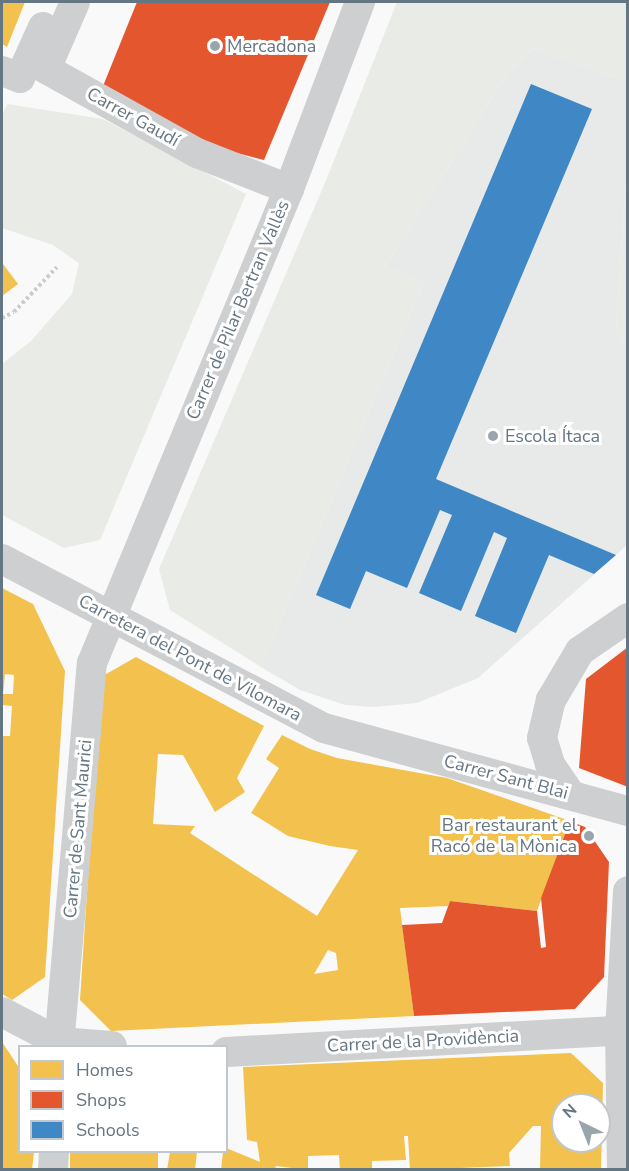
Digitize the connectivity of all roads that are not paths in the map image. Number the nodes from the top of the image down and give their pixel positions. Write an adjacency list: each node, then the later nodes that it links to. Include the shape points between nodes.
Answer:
1 (55, 2): 4 (street, via 20,78)
2 (75, 2): 5 (street, Carrer Gaudí, via 46,69 197,153)
3 (360, 2): 5 (street, Carrer de Pilar Bertran Vallès)
4 (2, 71)
5 (289, 189): 7 (street, Carrer de Pilar Bertran Vallès)
6 (2, 559): 7 (street, Carretera del Pont de Vilomara)
7 (110, 616): 9 (street, Carretera del Pont de Vilomara, via 313,723); 15 (street, Carrer de Sant Maurici, via 92,663)
8 (627, 618): 10 (street, via 580,651 551,700 542,738 550,764)
9 (385, 745): 10 (street, Carrer Sant Blai)
10 (570, 794): 11 (street, Carrer Sant Blai)
11 (627, 811)
12 (627, 891): 14 (street)
13 (2, 1011): 15 (street)
14 (620, 1031): 17 (street, Carrer de la Providència); 20 (street)
15 (59, 1044): 16 (street)
16 (77, 1045)
17 (228, 1052)
18 (54, 1153): 19 (street)
19 (53, 1170)
20 (622, 1170)

